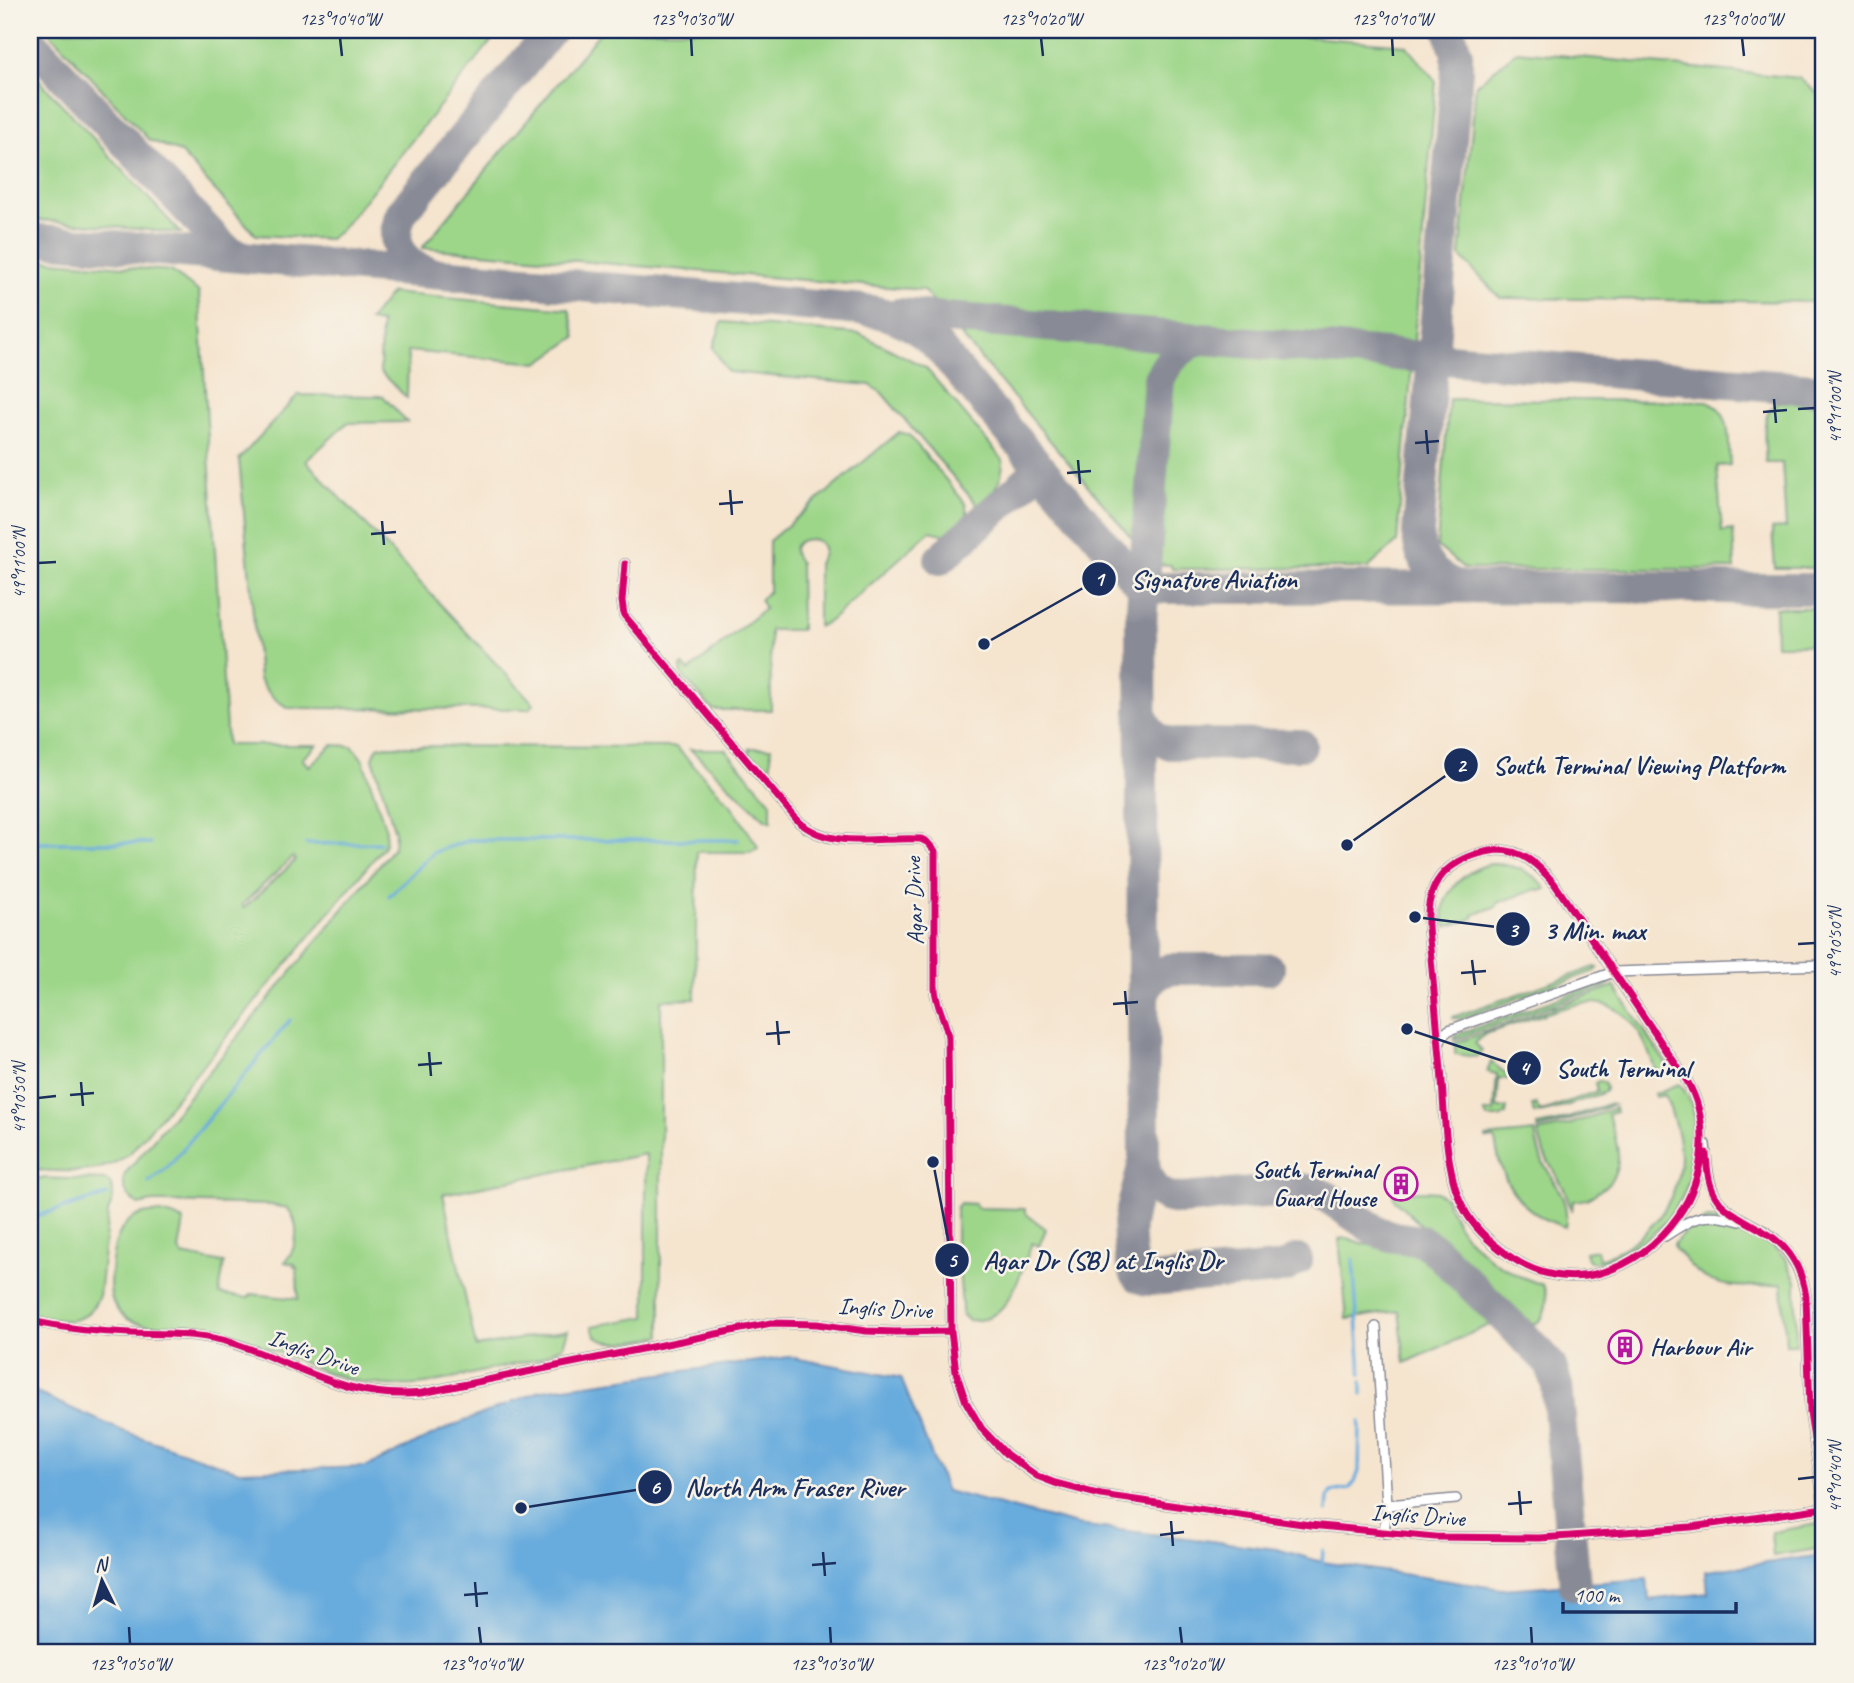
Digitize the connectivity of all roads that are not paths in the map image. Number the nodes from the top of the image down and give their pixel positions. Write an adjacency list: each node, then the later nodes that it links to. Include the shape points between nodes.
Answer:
1 (625, 564): 10 (street, Agar Drive, via 624,615 798,821 831,839 921,839 935,851 935,989 949,1044)
2 (1824, 965): 3 (street)
3 (1614, 972): 4 (street, via 1448,1030); 4 (street, via 1554,883 1535,863 1505,850 1465,858 1440,877 1429,906); 5 (street, via 1690,1086)
4 (1439, 1050): 7 (street, via 1456,1190 1471,1220 1497,1248 1541,1273 1578,1277 1617,1268)
5 (1702, 1125): 6 (street, via 1713,1192 1723,1206); 7 (street, via 1692,1188)
6 (1746, 1222): 7 (street, via 1703,1216); 11 (street, via 1782,1245 1801,1274)
7 (1658, 1241)
8 (30, 1321): 10 (street, Inglis Drive, via 92,1331 223,1340 334,1383 396,1395 771,1323 866,1331)
9 (1376, 1327): 14 (street)
10 (951, 1331): 16 (street, Inglis Drive, via 960,1388 973,1415 992,1441 1037,1476 1101,1495)
11 (1810, 1387): 12 (street); 15 (street)
12 (1824, 1428)
13 (1456, 1499): 14 (street)
14 (1387, 1505): 16 (street)
15 (1824, 1506): 16 (street, Inglis Drive, via 1691,1527 1539,1538)
16 (1384, 1533)

